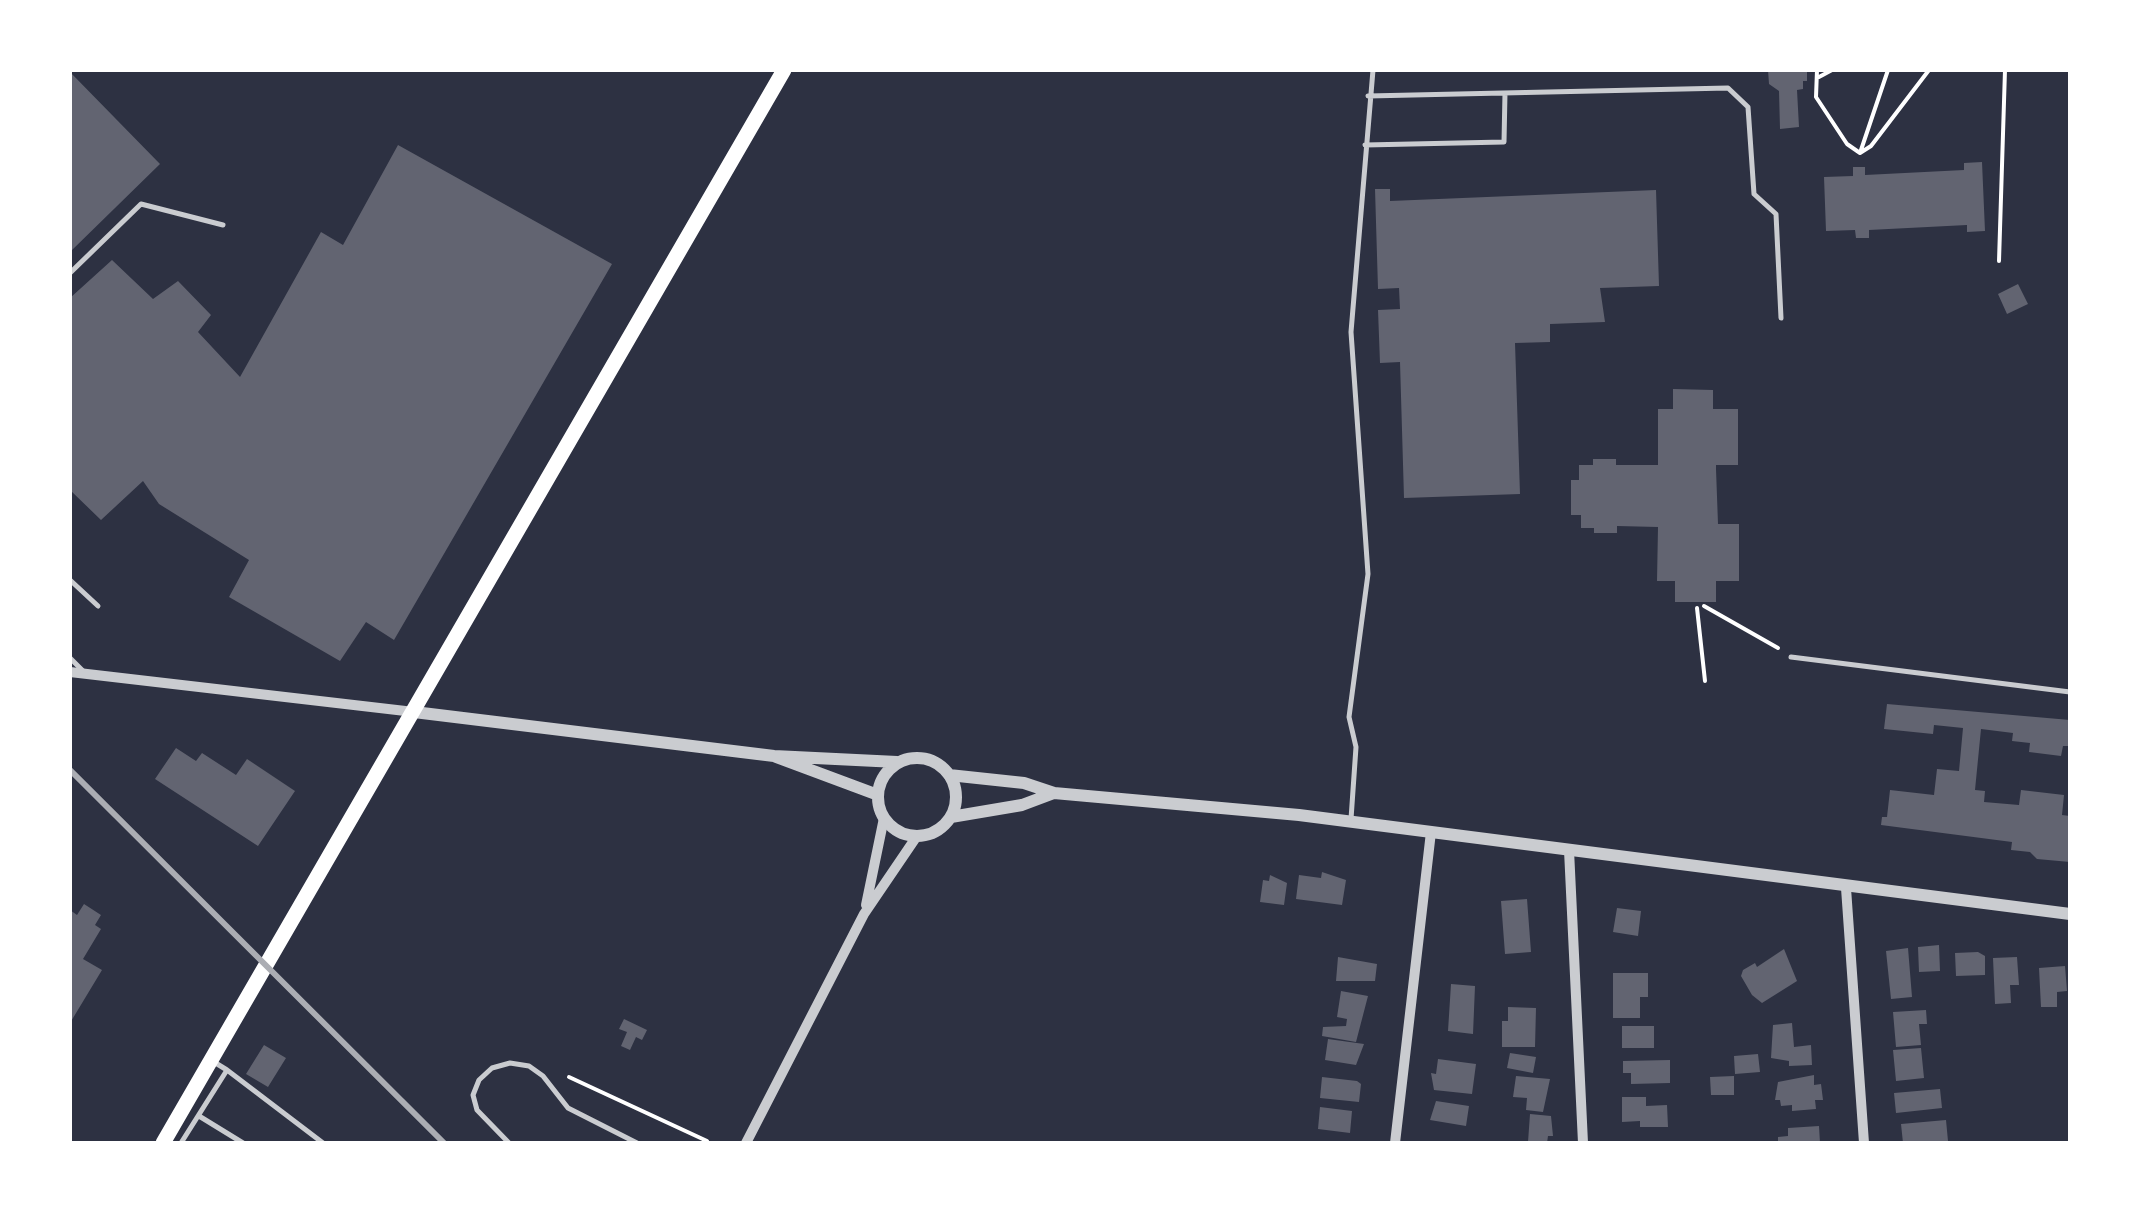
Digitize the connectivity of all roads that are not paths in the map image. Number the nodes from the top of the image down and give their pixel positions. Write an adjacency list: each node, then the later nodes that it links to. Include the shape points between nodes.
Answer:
1 (784, 70): 16 (main road)
2 (1373, 70): 4 (lane)
3 (1505, 93): 4 (lane); 5 (lane, via 1504,142); 8 (lane, via 1728,88 1748,107 1754,194 1776,214)
4 (1368, 96): 5 (lane)
5 (1364, 145): 24 (lane, via 1351,332 1368,574 1348,718 1356,747)
6 (223, 226): 7 (lane, via 142,204)
7 (70, 274)
8 (1781, 318)
9 (70, 580): 10 (lane)
10 (98, 606)
11 (70, 658): 14 (lane)
12 (1792, 658): 15 (lane)
13 (70, 672): 14 (street)
14 (86, 674): 16 (street)
15 (2070, 692)
16 (414, 712): 17 (street); 31 (main road)
17 (774, 756): 18 (street); 21 (street)
18 (897, 762): 19 (street, via 932,761); 21 (street)
19 (949, 775): 20 (street); 22 (street, via 956,792)
20 (1054, 793): 22 (street); 24 (street)
21 (878, 794): 23 (street)
22 (950, 817): 26 (street, via 942,828)
23 (884, 818): 26 (street); 29 (street)
24 (1350, 822): 25 (street)
25 (1430, 832): 27 (street); 41 (street)
26 (917, 836): 29 (street)
27 (1569, 850): 28 (street); 42 (street)
28 (1846, 888): 30 (street); 43 (street)
29 (864, 914): 40 (street)
30 (2070, 914)
31 (212, 1061): 32 (lane); 34 (main road)
32 (227, 1070): 33 (lane); 37 (lane)
33 (200, 1116): 35 (lane); 36 (lane)
34 (164, 1143)
35 (182, 1143)
36 (243, 1143)
37 (324, 1143)
38 (509, 1143): 39 (lane, via 477,1110 473,1095 492,1068 510,1062 543,1076 568,1108)
39 (636, 1143)
40 (746, 1143)
41 (1395, 1143)
42 (1583, 1143)
43 (1864, 1143)

